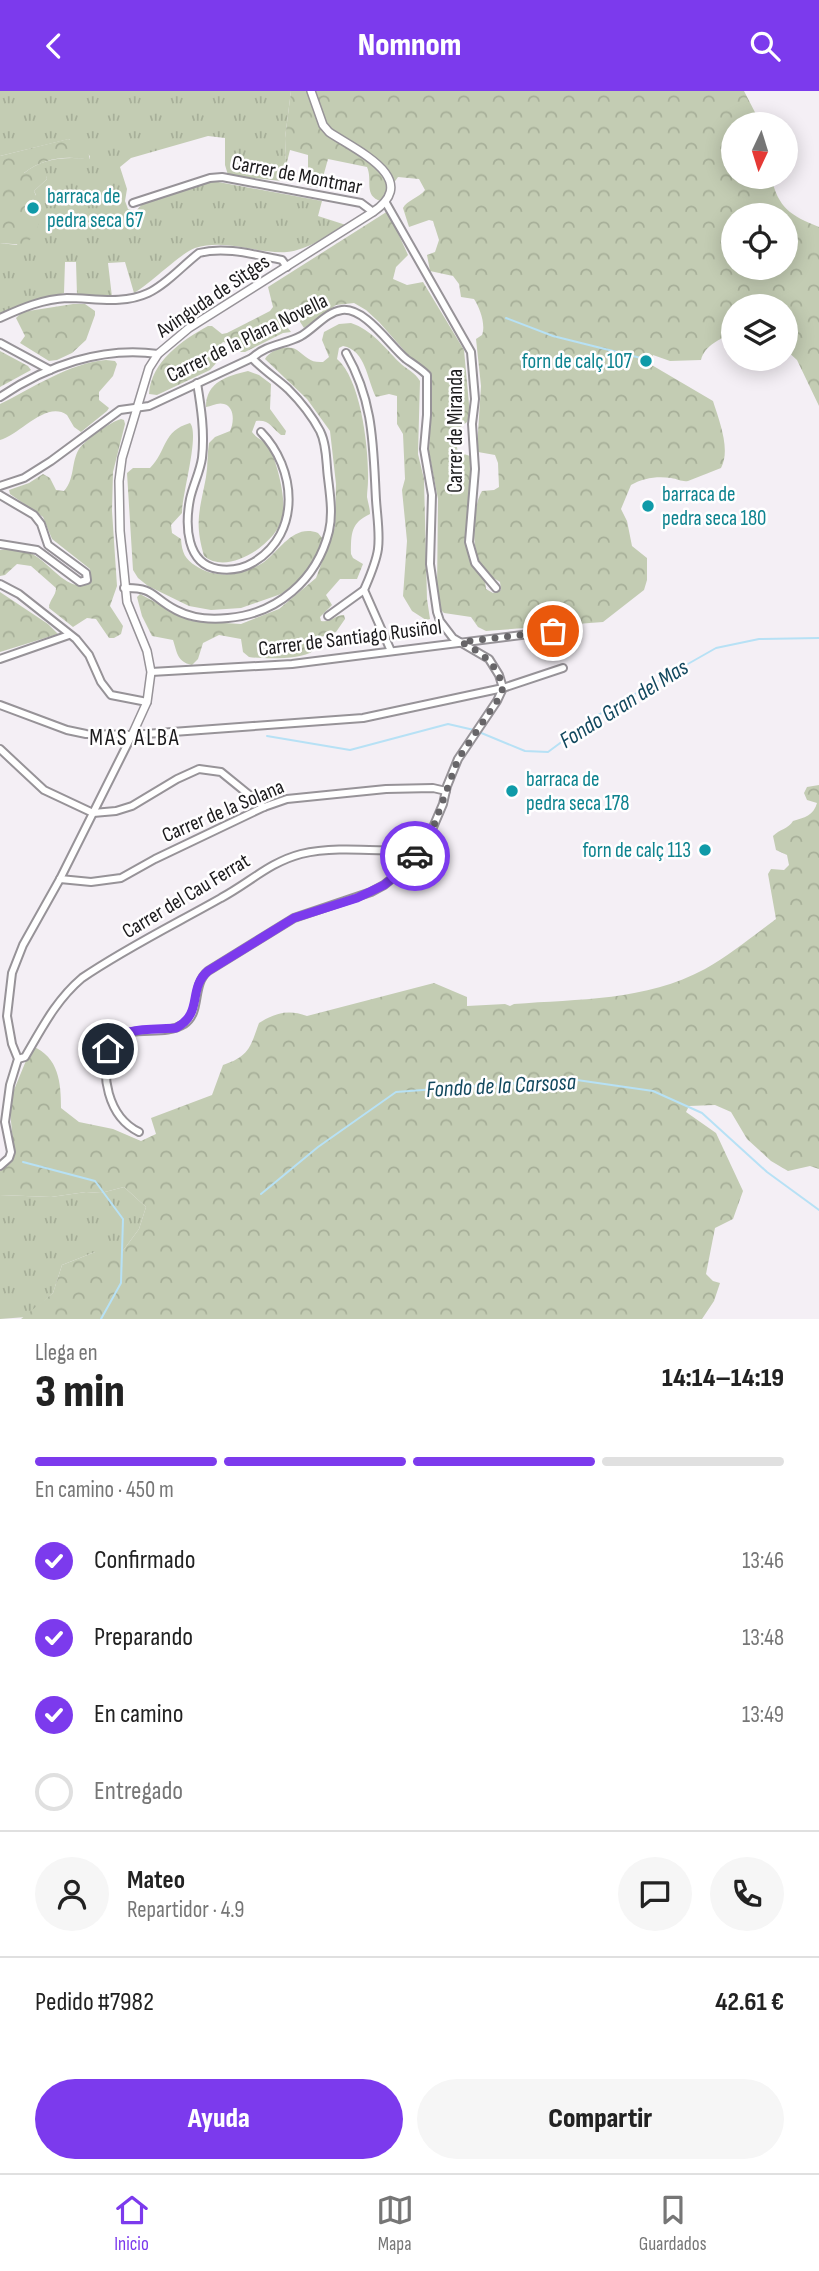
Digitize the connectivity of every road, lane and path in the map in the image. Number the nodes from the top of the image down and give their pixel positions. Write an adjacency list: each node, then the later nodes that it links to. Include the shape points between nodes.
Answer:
1 (311, 91): 2 (street, via 329,132 390,178 392,195)
2 (386, 203): 4 (street, Avinguda de Sitges); 23 (street, Carrer de Miranda, via 471,352 475,469 469,542 475,563)
3 (132, 204): 4 (street, Carrer de Montmar, via 222,177 361,203)
4 (373, 212): 5 (street, Avinguda de Sitges)
5 (287, 267): 6 (street, via 282,260 209,251 149,293 114,301 46,301); 9 (street, Avinguda de Sitges, via 202,319)
6 (0, 318)
7 (0, 342): 11 (street)
8 (345, 353): 24 (street, via 364,389 372,441 379,541)
9 (158, 354): 11 (street, via 125,351); 14 (street, Avinguda de Sitges)
10 (252, 358): 12 (street, Carrer de la Plana Novella); 22 (street, via 294,395 323,438 331,508 323,550 284,600 240,617 190,616 150,591); 28 (street, Carrer de la Plana Novella, via 263,348 301,336 328,316 348,310 376,328 427,375 424,449 432,495 431,574 440,621)
11 (50, 370): 13 (street)
12 (197, 383): 14 (street, Carrer de la Plana Novella); 15 (street, via 203,440 189,508 191,546 198,560 214,568 248,565 271,549 285,529 285,473 276,450)
13 (0, 397)
14 (136, 408): 16 (street, Carrer de la Plana Novella, via 120,410 51,461); 22 (street, Avinguda de Sitges, via 118,481)
15 (261, 432)
16 (0, 487)
17 (0, 495): 19 (street, via 34,515)
18 (0, 544): 20 (street)
19 (48, 545): 20 (street); 20 (street, via 86,573 87,580 80,582)
20 (42, 553)
21 (0, 584): 27 (street)
22 (124, 587): 32 (street, Avinguda de Sitges)
23 (496, 588)
24 (364, 590): 25 (street); 29 (street)
25 (328, 616)
26 (553, 631): 28 (street, Carrer de Santiago Rusiñol)
27 (69, 635): 30 (street); 34 (street, via 84,647 111,695)
28 (461, 642): 29 (street, Carrer de Santiago Rusiñol); 33 (street, Carrer de la Plana Novella, via 488,659)
29 (391, 652): 32 (street, Carrer de Santiago Rusiñol, via 292,664)
30 (0, 659)
31 (563, 668): 33 (street)
32 (151, 672): 34 (street, Avinguda de Sitges)
33 (503, 688): 36 (street, via 363,718); 38 (street, via 458,759)
34 (147, 702): 36 (street, Avinguda de Sitges)
35 (0, 705): 36 (street, via 67,730)
36 (132, 735): 40 (street, Avinguda de Sitges)
37 (0, 749): 40 (street, via 44,790)
38 (446, 791): 39 (street, Carrer de la Solana, via 349,791 287,799); 41 (street, via 433,828)
39 (264, 807): 40 (street, via 221,772 200,769 131,806); 42 (street, Carrer de la Solana, via 121,878 91,882)
40 (93, 813): 42 (street, Avinguda de Sitges)
41 (417, 854): 43 (street, Carrer del Cau Ferrat, via 316,851 257,873 82,978 66,991 25,1057); 44 (street, via 384,885 294,918 208,971 200,979 193,1011 176,1028 127,1032 116,1038 107,1055 109,1094 117,1114)
42 (60, 879): 43 (street, Avinguda de Sitges, via 12,973 7,1016)
43 (18, 1059): 45 (street, via 5,1122 11,1152)
44 (139, 1132)
45 (0, 1166)

